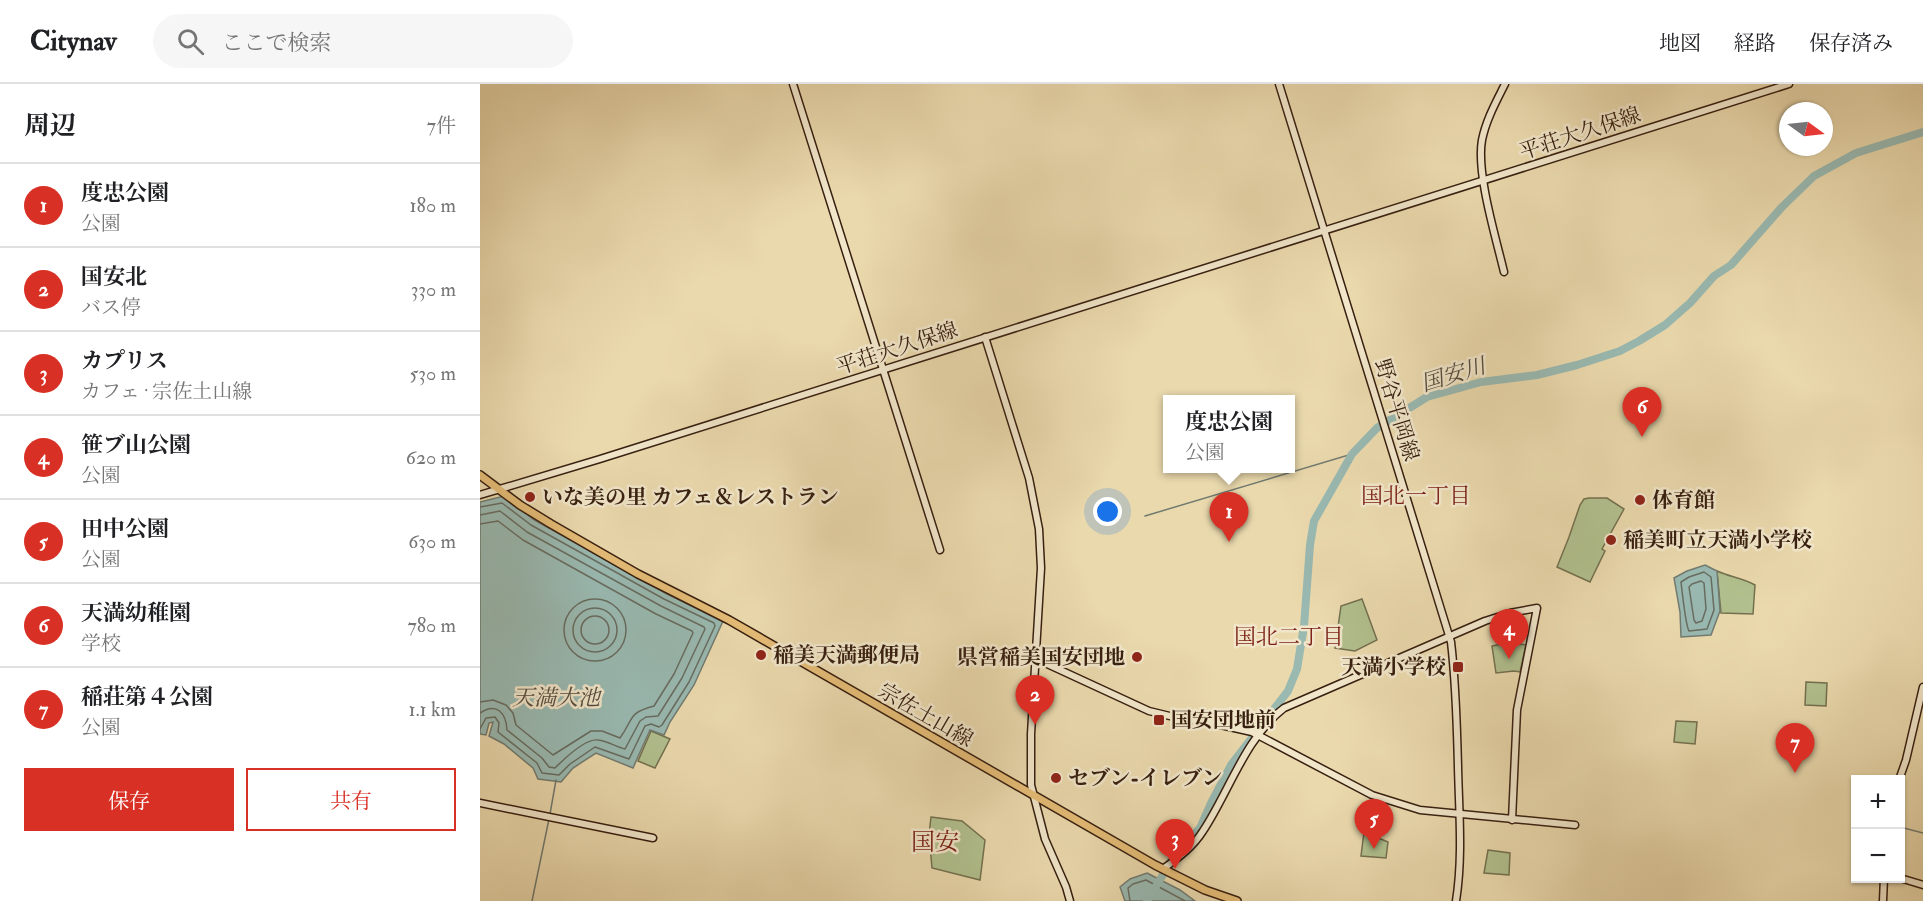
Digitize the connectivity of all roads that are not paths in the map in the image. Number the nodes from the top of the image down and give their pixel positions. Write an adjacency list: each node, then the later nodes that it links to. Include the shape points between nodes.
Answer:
1 (793, 84): 9 (street)
2 (1279, 84): 6 (street, 野谷平岡線)
3 (1505, 84): 5 (street, via 1482,139)
4 (1789, 84): 5 (street, 平荘大久保線)
5 (1484, 181): 6 (street); 7 (street)
6 (1324, 231): 8 (street, 平荘大久保線); 14 (street, 野谷平岡線)
7 (1504, 272)
8 (985, 337): 9 (street, 平荘大久保線); 15 (street, via 1037,514 1041,568)
9 (883, 370): 11 (street, 平荘大久保線); 13 (street)
10 (480, 475): 11 (main road, 宗佐土山線)
11 (498, 490): 12 (street, 平荘大久保線); 19 (main road, 宗佐土山線, via 638,574 729,620)
12 (480, 495)
13 (940, 550)
14 (1449, 636): 17 (street, via 1289,705); 21 (street, 野谷平岡線, via 1455,678); 22 (street, via 1537,608 1517,710)
15 (1036, 661): 17 (street, via 1149,711); 19 (street, via 1031,744)
16 (1923, 687): 18 (street)
17 (1259, 735): 21 (street, via 1379,798 1420,810); 25 (street, via 1203,832)
18 (1901, 775)
19 (1033, 795): 25 (main road, 宗佐土山線); 29 (street, via 1045,839)
20 (480, 803): 24 (street)
21 (1459, 814): 22 (street); 31 (street, 野谷平岡線, via 1460,873)
22 (1512, 820): 23 (street)
23 (1575, 825)
24 (653, 838)
25 (1163, 869): 30 (main road, 宗佐土山線)
26 (1905, 880): 28 (street)
27 (1884, 883): 32 (street)
28 (1923, 885)
29 (1070, 901)
30 (1237, 901)
31 (1456, 901)
32 (1883, 901)

